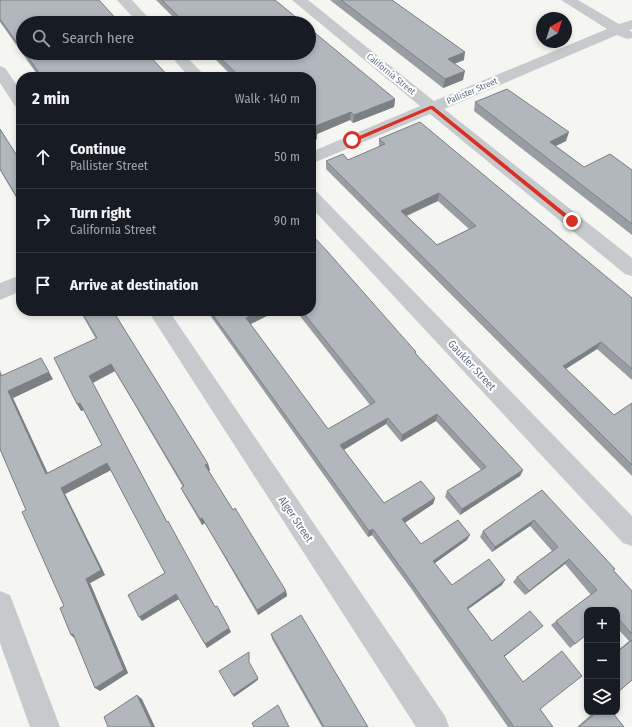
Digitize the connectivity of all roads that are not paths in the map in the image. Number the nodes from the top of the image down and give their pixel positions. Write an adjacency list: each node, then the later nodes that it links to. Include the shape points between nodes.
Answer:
1 (124, 0): 4 (street)
2 (299, 0): 11 (street, California Street)
3 (568, 0): 5 (street)
4 (139, 16)
5 (625, 27): 6 (street); 11 (street, Pallister Street)
6 (632, 38)
7 (182, 60): 9 (street)
8 (0, 71): 10 (street)
9 (193, 72)
10 (16, 95)
11 (431, 107): 12 (street, Pallister Street); 14 (street, California Street)
12 (316, 156)
13 (316, 201): 18 (street, Gaukler Street)
14 (632, 270)
15 (16, 285): 16 (street)
16 (0, 292)
17 (161, 316): 21 (street, Alger Street)
18 (632, 534)
19 (0, 605): 20 (street)
20 (45, 727)
21 (434, 727)

